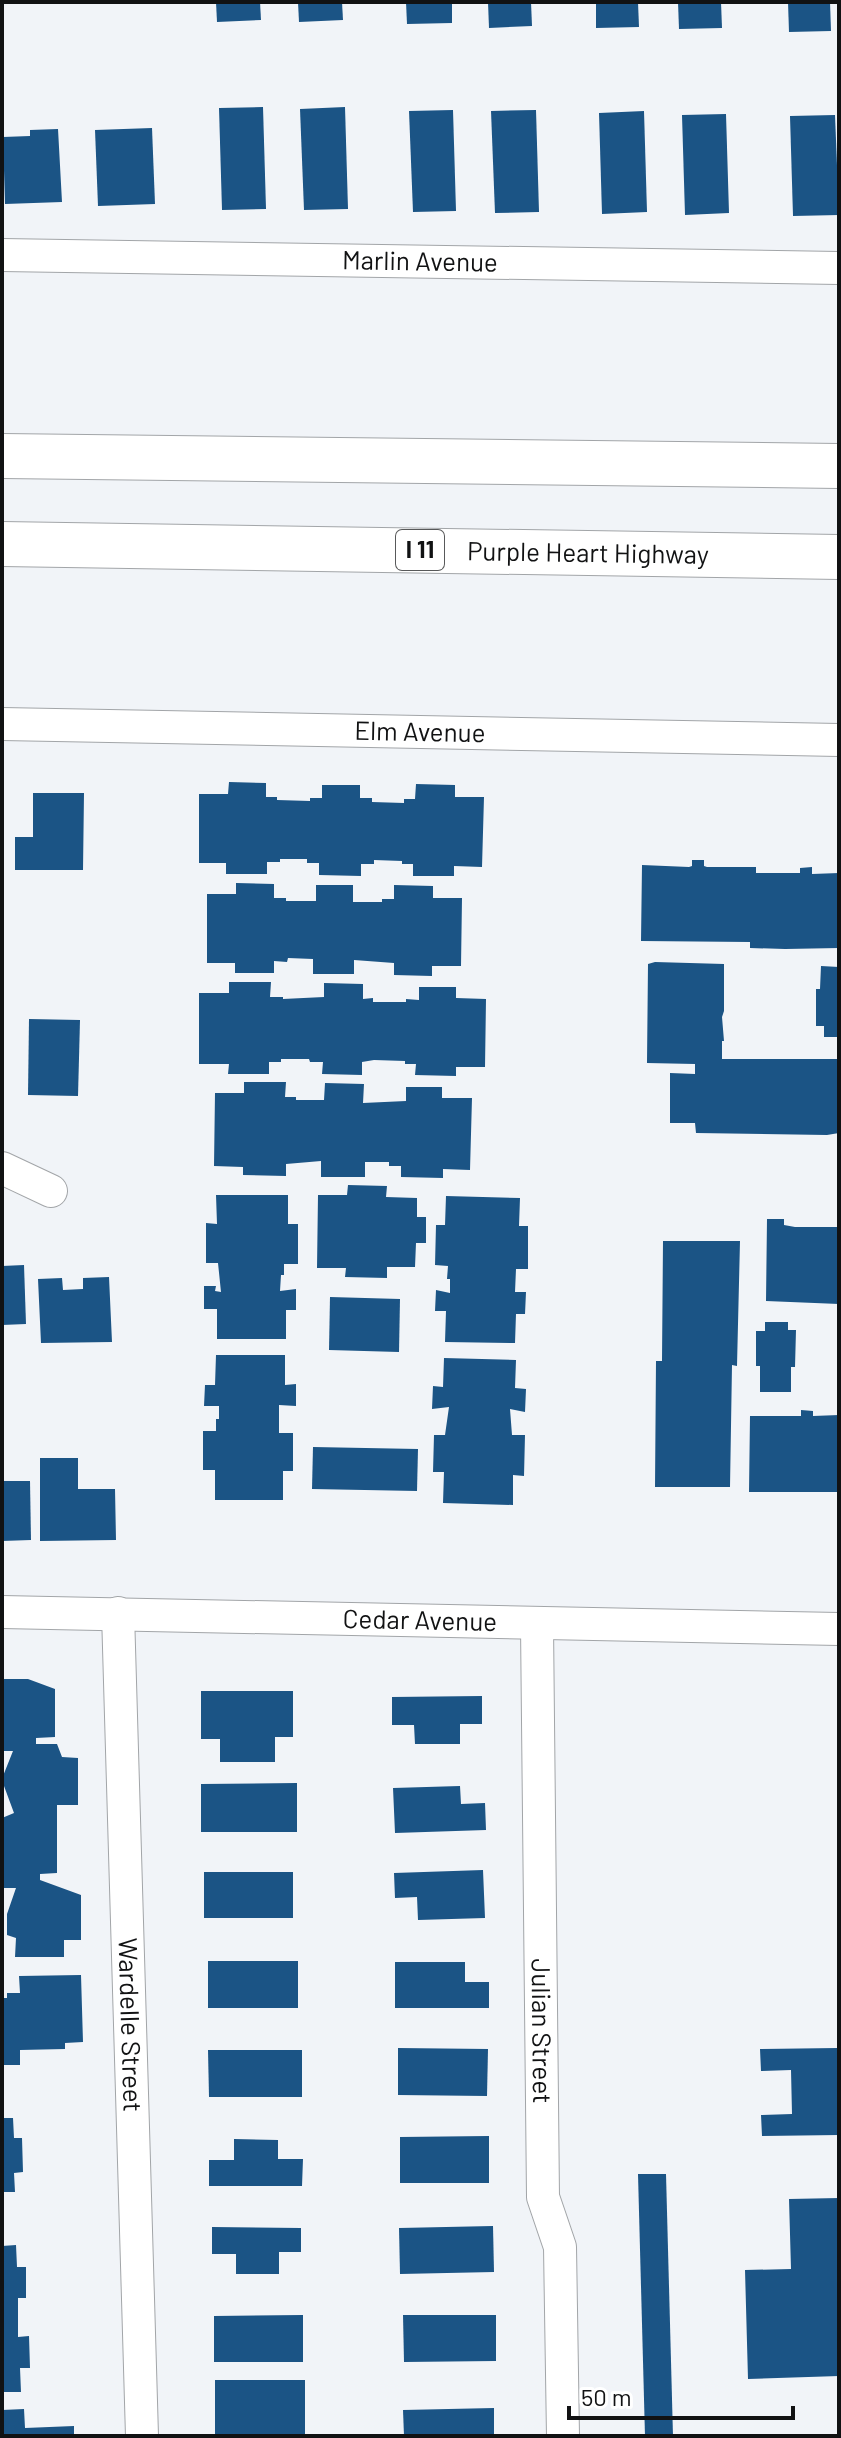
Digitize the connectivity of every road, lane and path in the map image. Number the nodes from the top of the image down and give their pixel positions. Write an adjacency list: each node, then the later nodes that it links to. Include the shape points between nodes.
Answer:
1 (2, 255): 2 (street, Marlin Avenue)
2 (839, 268)
3 (2, 456): 4 (highway)
4 (839, 466)
5 (2, 544): 6 (highway, Purple Heart Highway / I 11)
6 (839, 557)
7 (2, 724): 8 (street, Elm Avenue)
8 (839, 740)
9 (2, 1168): 10 (street)
10 (51, 1191)
11 (2, 1612): 12 (street, Cedar Avenue)
12 (118, 1613): 13 (street, Cedar Avenue); 15 (street, Wardelle Street)
13 (537, 1625): 14 (street, Cedar Avenue); 16 (street, Julian Street, via 543,2197 560,2247)
14 (839, 1629)
15 (142, 2436)
16 (563, 2436)

